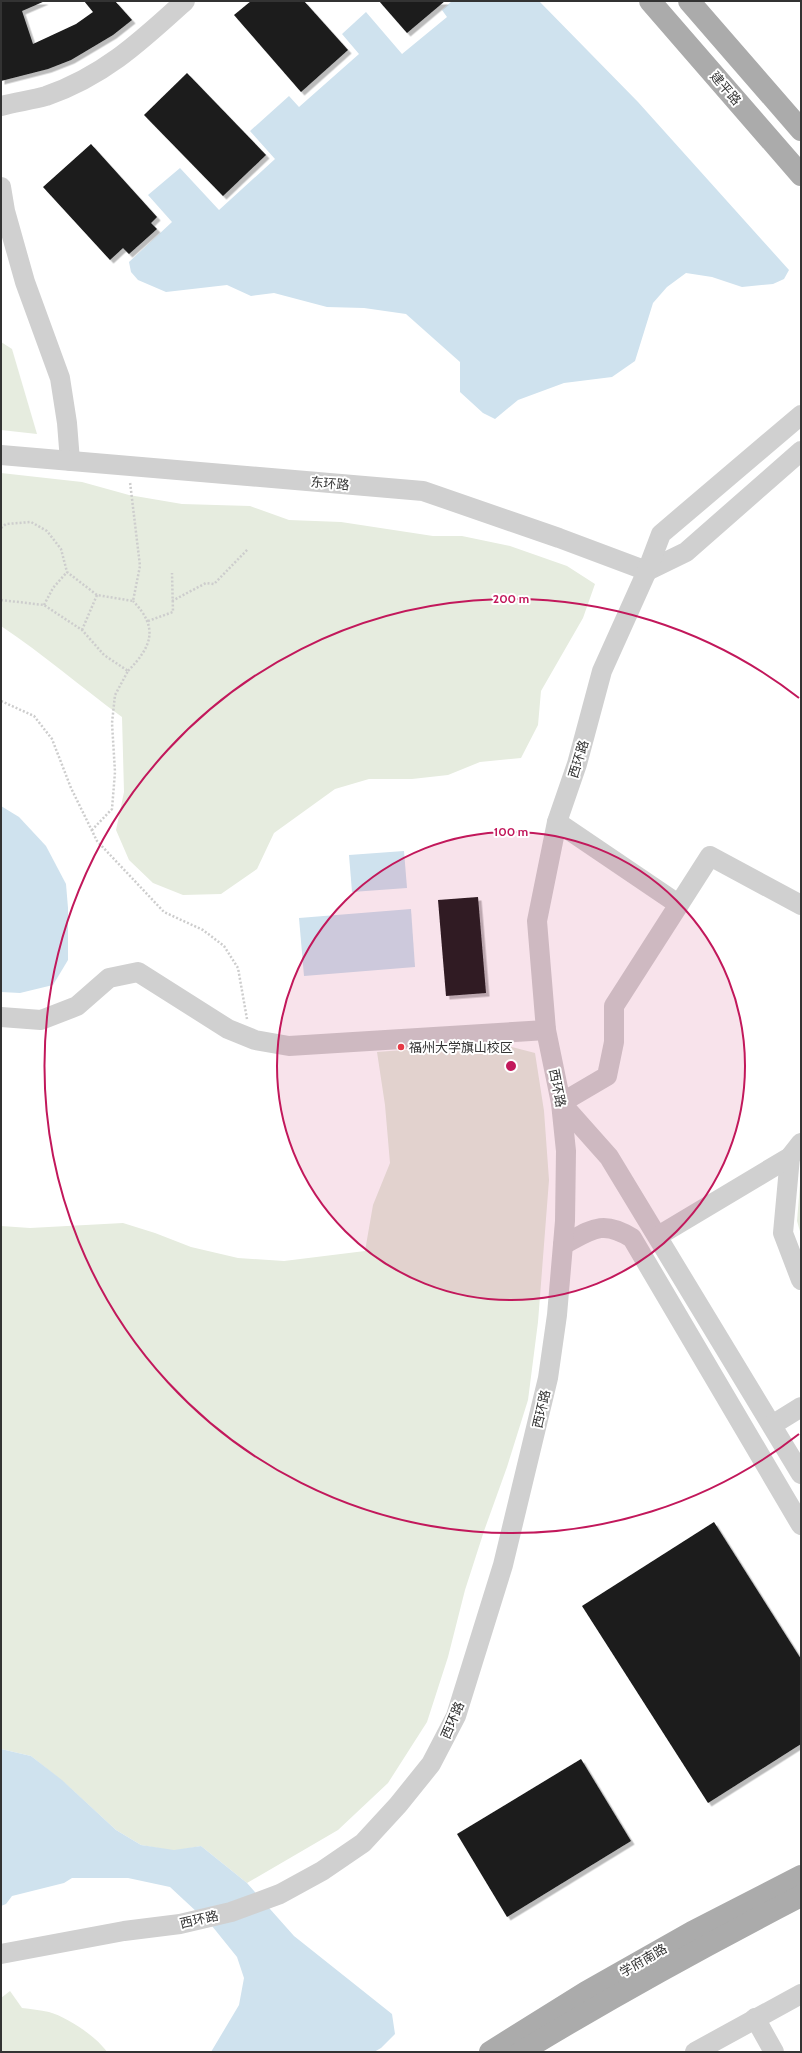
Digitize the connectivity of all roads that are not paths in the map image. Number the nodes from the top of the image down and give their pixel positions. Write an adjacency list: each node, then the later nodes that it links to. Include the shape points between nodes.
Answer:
1 (185, 1): 4 (street, via 126,54 95,74 46,96)
2 (650, 1): 6 (main road, 建平路)
3 (689, 1): 5 (main road)
4 (1, 106)
5 (801, 130)
6 (801, 175)
7 (1, 187): 8 (street)
8 (3, 211): 12 (street, via 25,282 60,378)
9 (801, 415): 13 (street, 西环路, via 661,534)
10 (801, 451): 13 (street, via 686,552)
11 (1, 455): 12 (street, 东环路)
12 (70, 461): 13 (street, 东环路, via 423,491)
13 (647, 571): 14 (street, 西环路, via 602,671 577,764)
14 (557, 822): 15 (street); 18 (street, 西环路, via 537,921)
15 (678, 904): 16 (street, via 710,856); 19 (street, via 614,1006 614,1042 608,1076)
16 (801, 905)
17 (1, 1017): 18 (street, via 41,1020 77,1006 109,978 138,972 228,1029 249,1037 289,1046)
18 (546, 1030): 19 (street, 西环路)
19 (561, 1104): 21 (street, via 610,1157); 23 (street, 西环路, via 566,1151)
20 (795, 1150): 21 (street); 24 (street, via 783,1233)
21 (653, 1228): 22 (street); 26 (street)
22 (625, 1233): 23 (street, via 617,1229 595,1227); 28 (street, via 632,1238)
23 (563, 1245): 32 (street, 西环路, via 547,1385 503,1565 456,1716 431,1764 363,1843 322,1871 280,1894 231,1912 180,1924 102,1935)
24 (801, 1280)
25 (801, 1407): 26 (street)
26 (772, 1425): 27 (street)
27 (799, 1470): 28 (street)
28 (775, 1480): 29 (street)
29 (801, 1525)
30 (801, 1876): 35 (main road, 学府南路, via 692,1932 586,1992)
31 (801, 1896): 36 (main road, 学府南路, via 700,1948)
32 (1, 1954)
33 (801, 1994): 34 (street)
34 (755, 2018): 37 (street); 38 (street)
35 (490, 2052)
36 (521, 2052)
37 (695, 2052)
38 (774, 2052)

